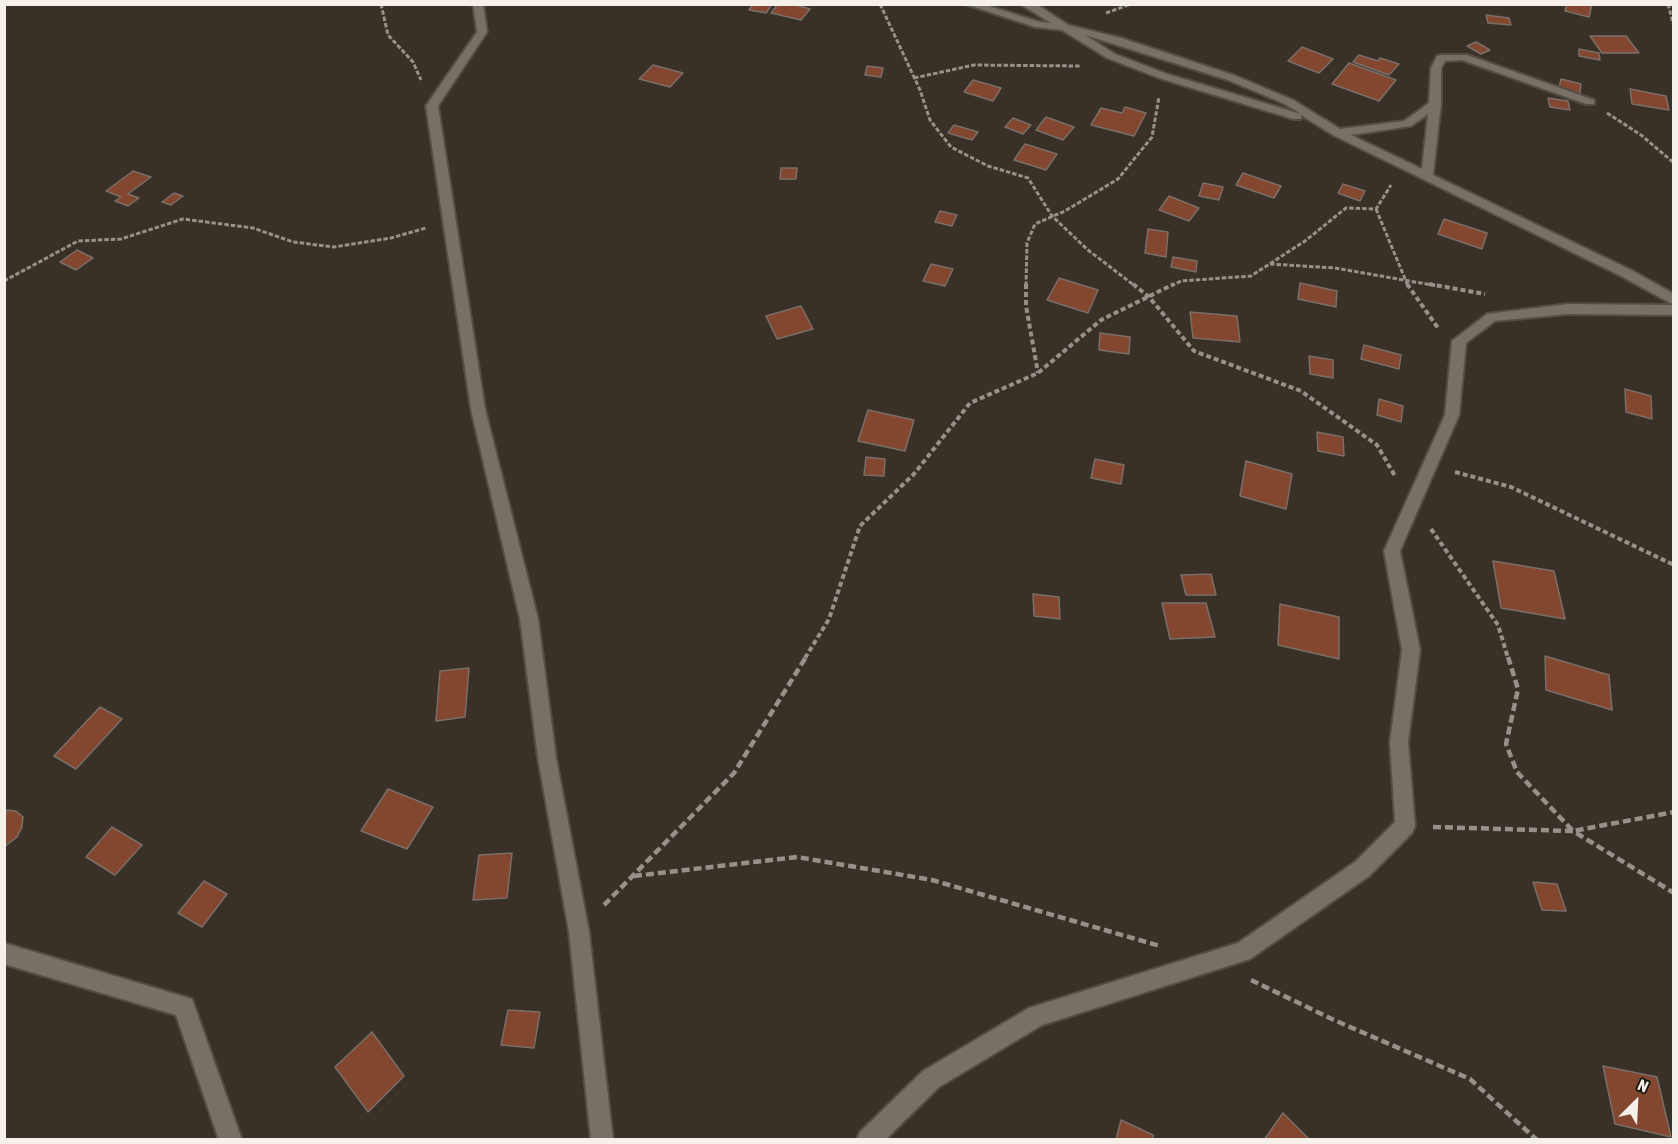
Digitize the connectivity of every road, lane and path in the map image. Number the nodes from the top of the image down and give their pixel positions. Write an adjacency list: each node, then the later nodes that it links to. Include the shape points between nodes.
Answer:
1 (381, 4): 14 (path, via 388,34 413,62)
2 (478, 4): 14 (street, via 482,32)
3 (880, 4): 11 (path)
4 (970, 4): 7 (street, via 1039,25)
5 (1025, 4): 7 (street)
6 (1668, 4): 8 (path)
7 (1065, 27): 9 (street); 15 (street, via 1232,78 1289,102)
8 (1674, 27)
9 (1129, 63): 10 (street); 11 (path, via 1058,67 974,65)
10 (1162, 76): 15 (street, via 1288,113); 20 (path, via 1152,137 1118,179)
11 (914, 78): 20 (path, via 930,120 951,147 988,166 1028,178)
12 (1590, 102): 13 (street, via 1463,57 1440,58); 16 (path, via 1641,135)
13 (1435, 104): 15 (street, via 1407,124); 18 (street)
14 (432, 105): 21 (street)
15 (1338, 133): 17 (street)
16 (1674, 163)
17 (1404, 165): 18 (street); 19 (path)
18 (1426, 176): 27 (street)
19 (1376, 209): 22 (path, via 1347,208); 23 (path)
20 (1052, 216): 26 (path); 30 (path, via 1035,224 1027,243 1026,306)
21 (448, 221): 24 (path, via 391,238 334,247 293,242 253,228 183,219 121,239 78,241); 39 (street, via 478,409 529,619 547,758)
22 (1269, 264): 23 (path, via 1335,268); 26 (path, via 1251,276 1181,281)
23 (1404, 280): 25 (path); 29 (path)
24 (4, 281)
25 (1486, 294)
26 (1149, 297): 30 (path, via 1101,320); 32 (path, via 1194,351 1301,391 1377,445)
27 (1674, 300)
28 (1674, 310): 29 (street, via 1568,309 1492,317 1459,341)
29 (1457, 356): 31 (street, via 1452,415)
30 (1038, 373): 37 (path, via 970,403 914,474 860,525 829,619 734,772)
31 (1428, 465): 32 (street); 33 (path, via 1511,487)
32 (1412, 502): 35 (street, via 1392,551 1411,650 1399,742); 36 (path, via 1498,625 1518,689 1506,744 1517,772)
33 (1674, 565)
34 (1674, 812): 36 (path)
35 (1405, 826): 36 (path); 41 (street, via 1362,869 1243,952)
36 (1573, 831): 38 (path)
37 (633, 876): 39 (path); 41 (path, via 797,857 932,880)
38 (1674, 893)
39 (579, 932): 43 (street)
40 (4, 953): 42 (street, via 184,1007)
41 (1213, 962): 44 (street, via 1037,1016 931,1079); 45 (path, via 1470,1079)
42 (231, 1140)
43 (602, 1140)
44 (868, 1140)
45 (1537, 1140)

